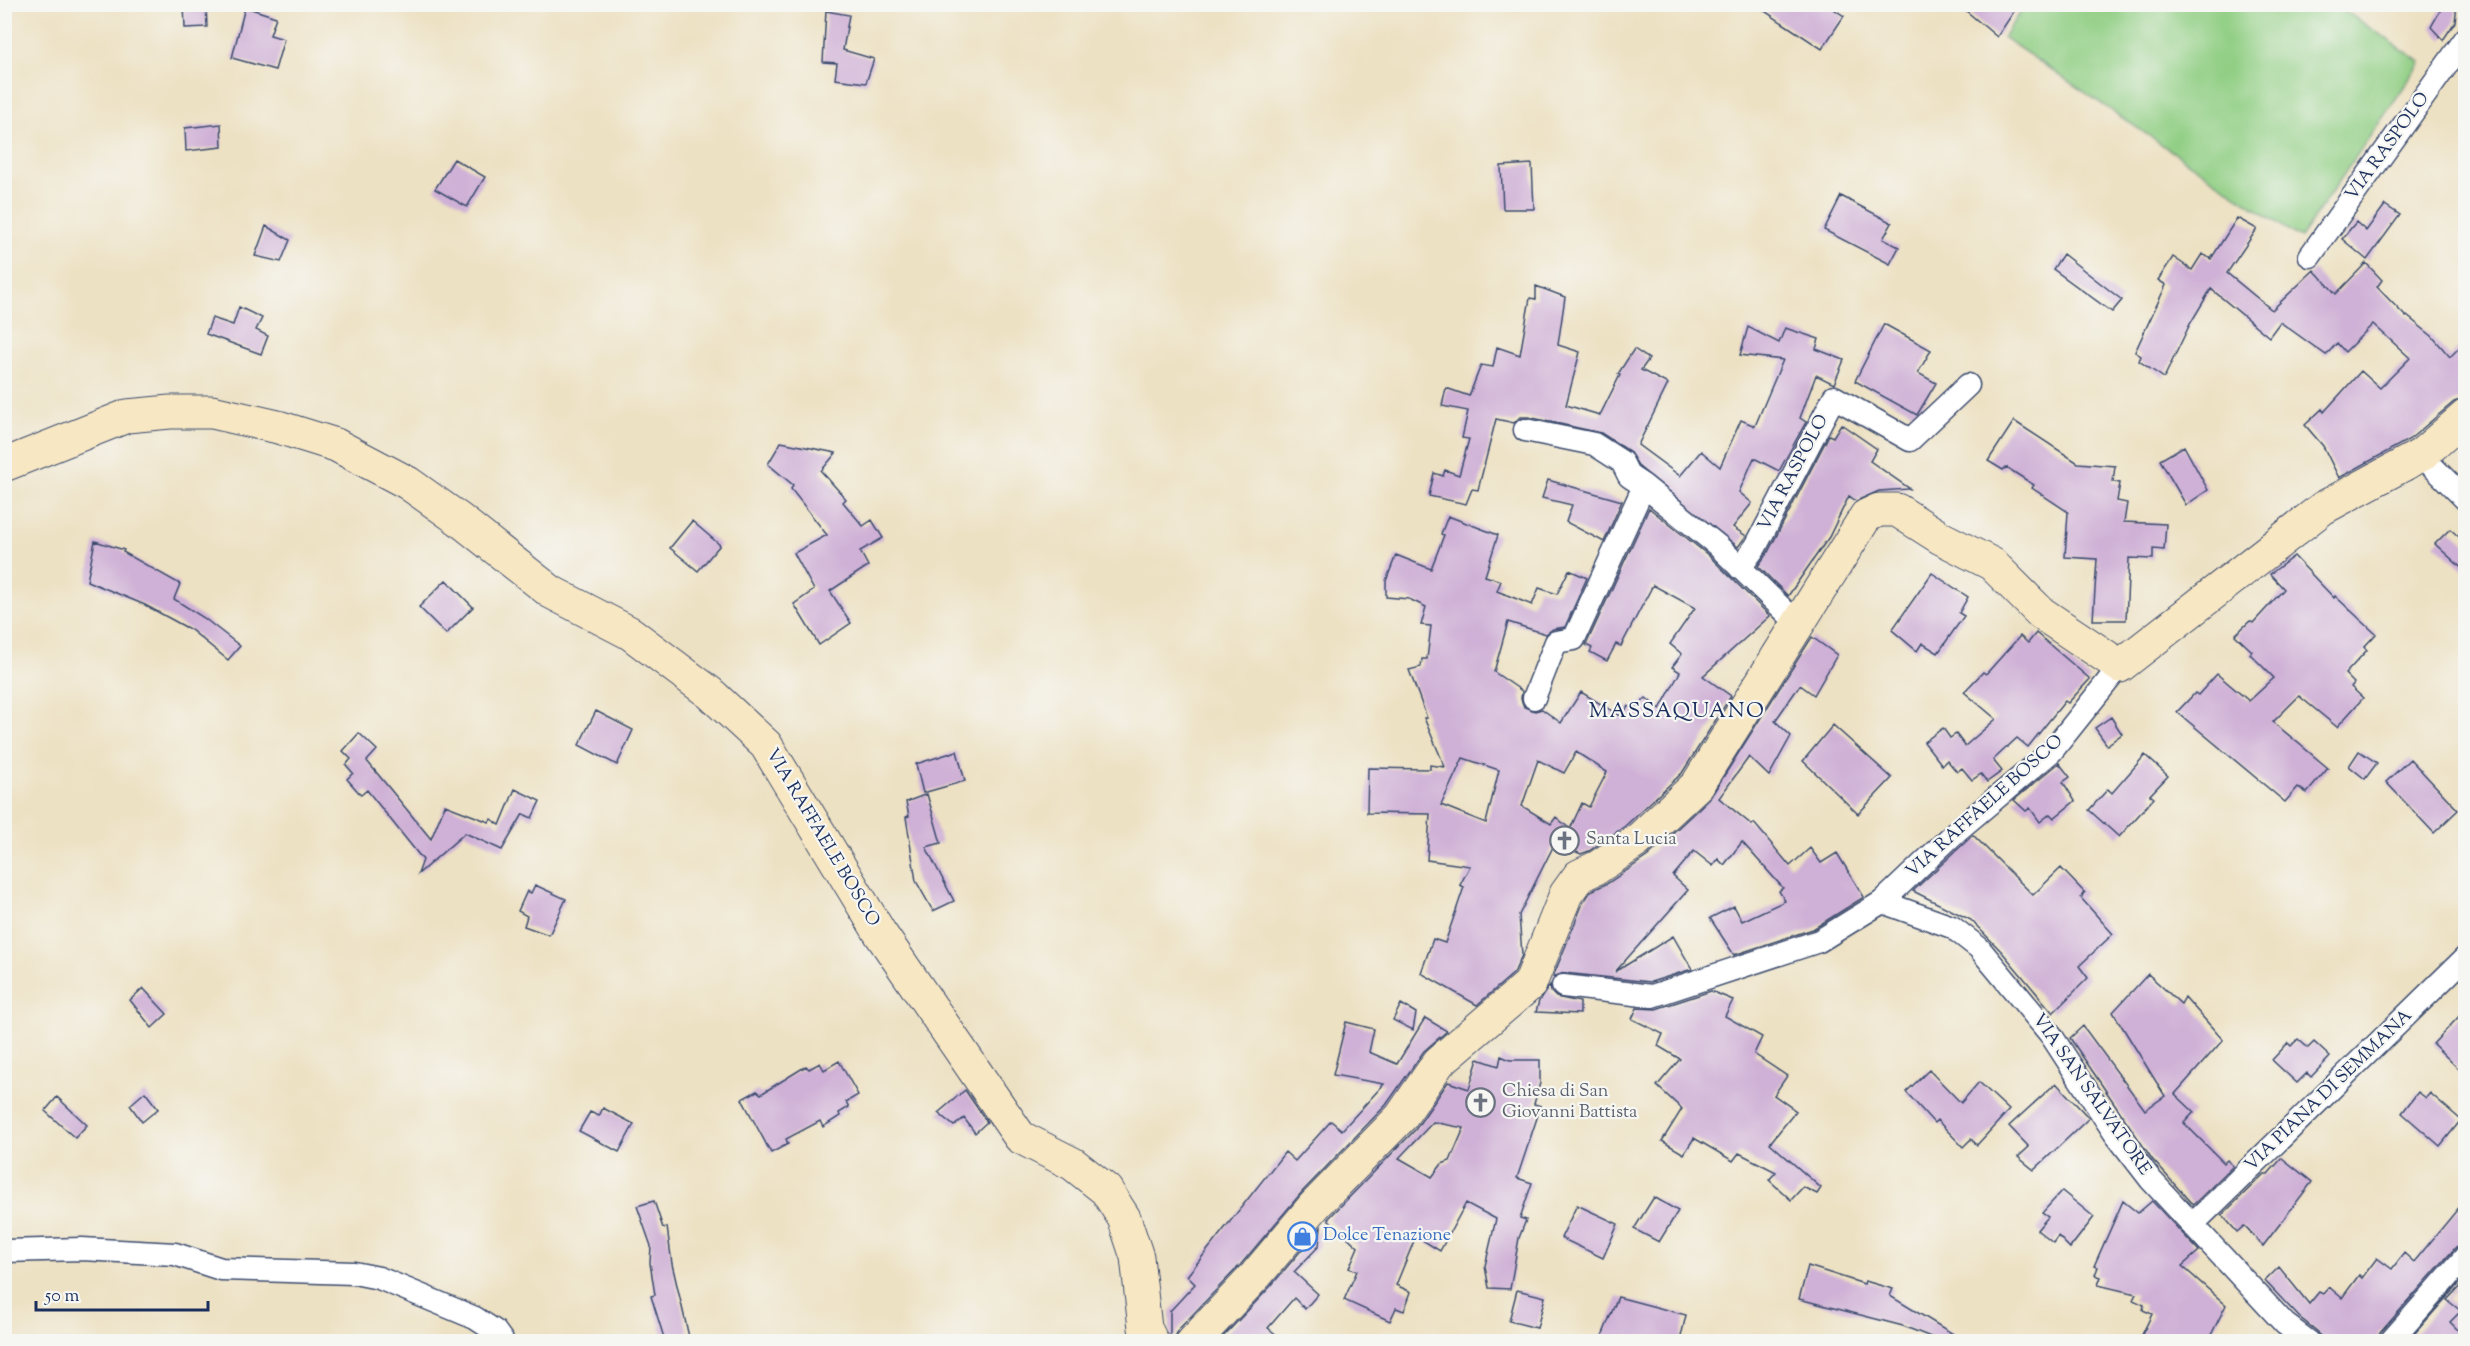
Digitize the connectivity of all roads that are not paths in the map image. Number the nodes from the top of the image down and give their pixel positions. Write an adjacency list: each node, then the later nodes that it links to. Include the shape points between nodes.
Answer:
1 (2466, 38): 2 (street, VIA RASPOLO)
2 (2310, 256)
3 (1968, 385): 10 (street, VIA RASPOLO, via 1910,440 1834,397 1756,546)
4 (2466, 416): 6 (street, VIA RAFFAELE BOSCO)
5 (1525, 430): 8 (street, via 1594,444 1622,462 1629,476)
6 (2421, 454): 9 (street); 12 (street, VIA RAFFAELE BOSCO, via 2323,508)
7 (4, 465): 21 (street, VIA RAFFAELE BOSCO, via 127,416 170,412 212,412 336,445 408,483 551,592 630,633 710,693 766,745 880,933 1020,1137 1073,1164 1106,1190 1125,1218 1134,1247 1145,1328)
8 (1644, 486): 10 (street); 13 (street, via 1574,639 1556,642)
9 (2466, 500)
10 (1740, 568): 11 (street)
11 (1797, 623): 12 (street, via 1866,516 1879,510 1897,510 1992,564 2041,613); 22 (street, via 1697,785 1636,841 1579,876 1566,894 1530,984 1439,1062 1401,1118 1315,1205)
12 (2120, 666): 14 (street, VIA RAFFAELE BOSCO, via 2052,751 1958,830)
13 (1534, 698)
14 (1882, 902): 16 (street, VIA RAFFAELE BOSCO, via 1819,941 1652,996); 17 (street, VIA SAN SALVATORE, via 1952,927 1979,948 2051,1035 2114,1132)
15 (2466, 957): 17 (street, VIA PIANA DI SEMMANA)
16 (1563, 986)
17 (2192, 1225): 23 (street, VIA SAN SALVATORE, via 2285,1324)
18 (4, 1251): 20 (street, via 82,1249 175,1254 221,1269 354,1273 379,1278 475,1318)
19 (2466, 1256): 24 (street)
20 (503, 1341)
21 (1152, 1341)
22 (1193, 1341)
23 (2309, 1341)
24 (2390, 1341)

